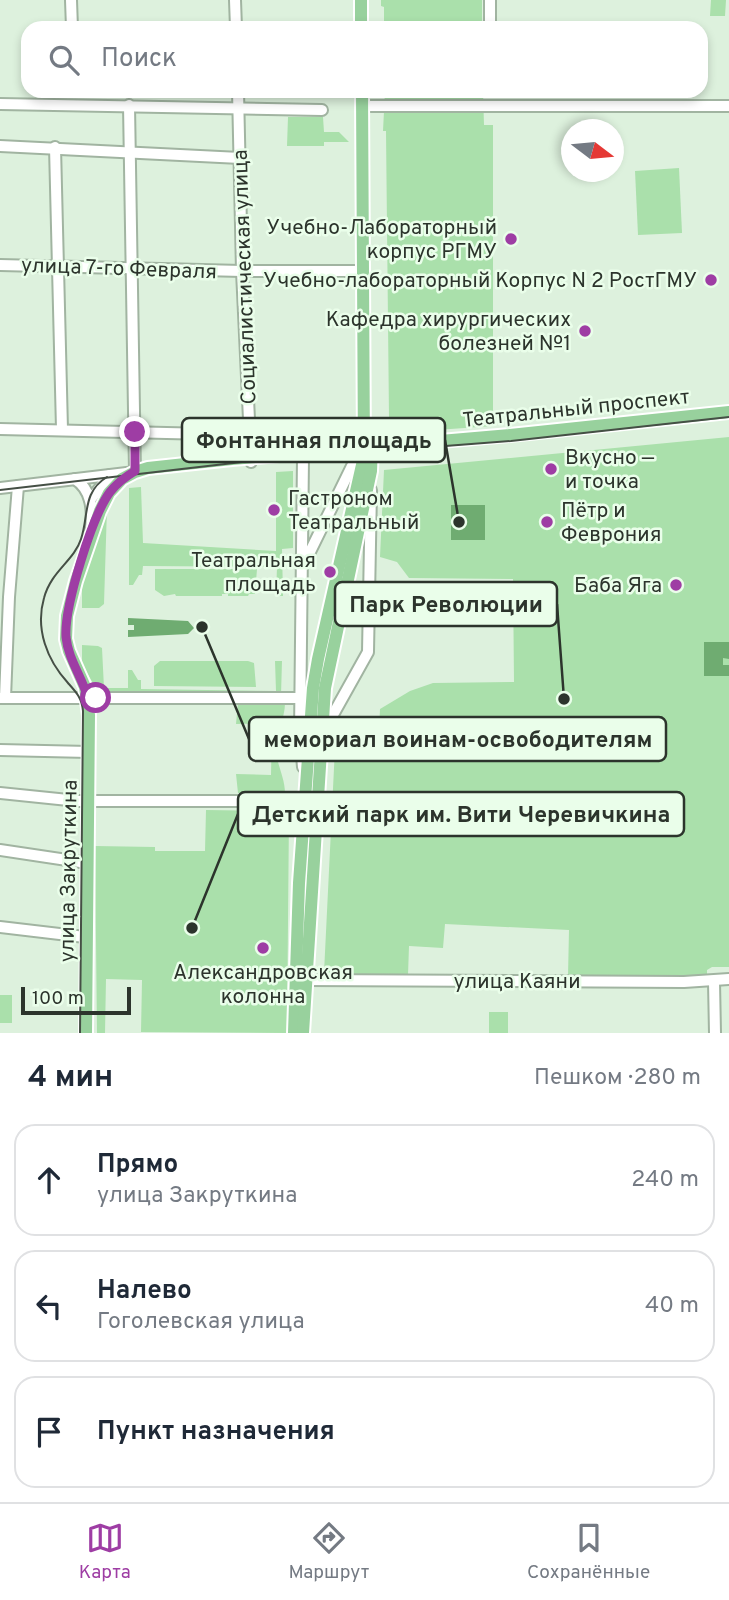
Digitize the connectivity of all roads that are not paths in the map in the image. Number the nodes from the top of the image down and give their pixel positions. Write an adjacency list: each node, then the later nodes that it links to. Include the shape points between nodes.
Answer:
1 (71, 0): 6 (street)
2 (235, 0): 7 (street)
3 (361, 0): 8 (main road)
4 (369, 0): 9 (main road)
5 (490, 0): 10 (street)
6 (72, 21)
7 (236, 21)
8 (361, 21)
9 (369, 21)
10 (490, 21)
11 (74, 98): 18 (street)
12 (238, 98): 22 (street, Социалистическая улица)
13 (362, 98): 32 (main road)
14 (369, 98): 20 (main road)
15 (492, 98): 17 (street)
16 (0, 104): 18 (street)
17 (492, 104): 20 (street); 21 (street)
18 (75, 105): 19 (street)
19 (129, 105): 22 (street); 26 (street)
20 (369, 106): 39 (main road)
21 (729, 106)
22 (238, 110): 23 (street); 27 (street, Социалистическая улица)
23 (322, 110)
24 (0, 146): 25 (street)
25 (55, 147): 26 (street); 29 (street)
26 (130, 152): 27 (street); 30 (street)
27 (240, 159): 31 (street, Социалистическая улица)
28 (0, 265): 29 (street, улица 7-го Февраля)
29 (57, 265): 30 (street, улица 7-го Февраля); 36 (street)
30 (131, 269): 31 (street, улица 7-го Февраля); 37 (street)
31 (242, 271): 32 (street, улица 7-го Февраля); 38 (street, Социалистическая улица)
32 (363, 271): 39 (main road)
33 (729, 412): 39 (main road, Театральный проспект)
34 (729, 419): 39 (main road, Театральный проспект, via 510,443)
35 (0, 429): 36 (street)
36 (62, 429): 37 (street)
37 (135, 432): 38 (street); 42 (street)
38 (250, 435): 41 (street, Социалистическая улица)
39 (368, 451): 40 (main road, Театральный проспект); 41 (main road, Театральный проспект); 43 (main road); 50 (street, via 352,466); 58 (main road, via 318,659)
40 (303, 458): 41 (main road, Театральный проспект); 50 (street)
41 (251, 460): 42 (main road, Театральный проспект)
42 (135, 471): 44 (street, Театральный проспект); 49 (main road, улица Закруткина, via 109,493)
43 (371, 471): 55 (main road, via 331,657); 55 (street, via 368,652 327,721)
44 (110, 475): 45 (street, Театральный проспект); 48 (street)
45 (75, 479): 46 (street, Театральный проспект); 48 (street)
46 (18, 486): 47 (street, Театральный проспект); 51 (street)
47 (0, 488)
48 (90, 500): 49 (street, улица Закруткина)
49 (91, 536): 53 (main road, улица Закруткина, via 66,627 72,662)
50 (303, 564): 54 (street)
51 (4, 597): 52 (street)
52 (3, 698): 53 (street)
53 (88, 698): 54 (street); 57 (main road, улица Закруткина)
54 (301, 698): 58 (street)
55 (322, 738): 64 (main road)
56 (0, 750): 57 (street, улица Закруткина)
57 (89, 752): 60 (main road, улица Закруткина)
58 (305, 784): 61 (main road)
59 (0, 793): 60 (street)
60 (88, 800): 61 (street); 63 (main road, улица Закруткина)
61 (304, 801): 64 (main road)
62 (0, 850): 63 (street)
63 (87, 863): 66 (main road, улица Закруткина)
64 (305, 888): 68 (main road); 71 (main road)
65 (0, 927): 66 (street)
66 (85, 937): 70 (main road, улица Закруткина)
67 (729, 979): 69 (street, улица Каяни)
68 (305, 980): 69 (street, улица Каяни); 72 (main road)
69 (715, 982): 73 (street)
70 (86, 1033)
71 (294, 1033)
72 (303, 1033)
73 (715, 1033)

